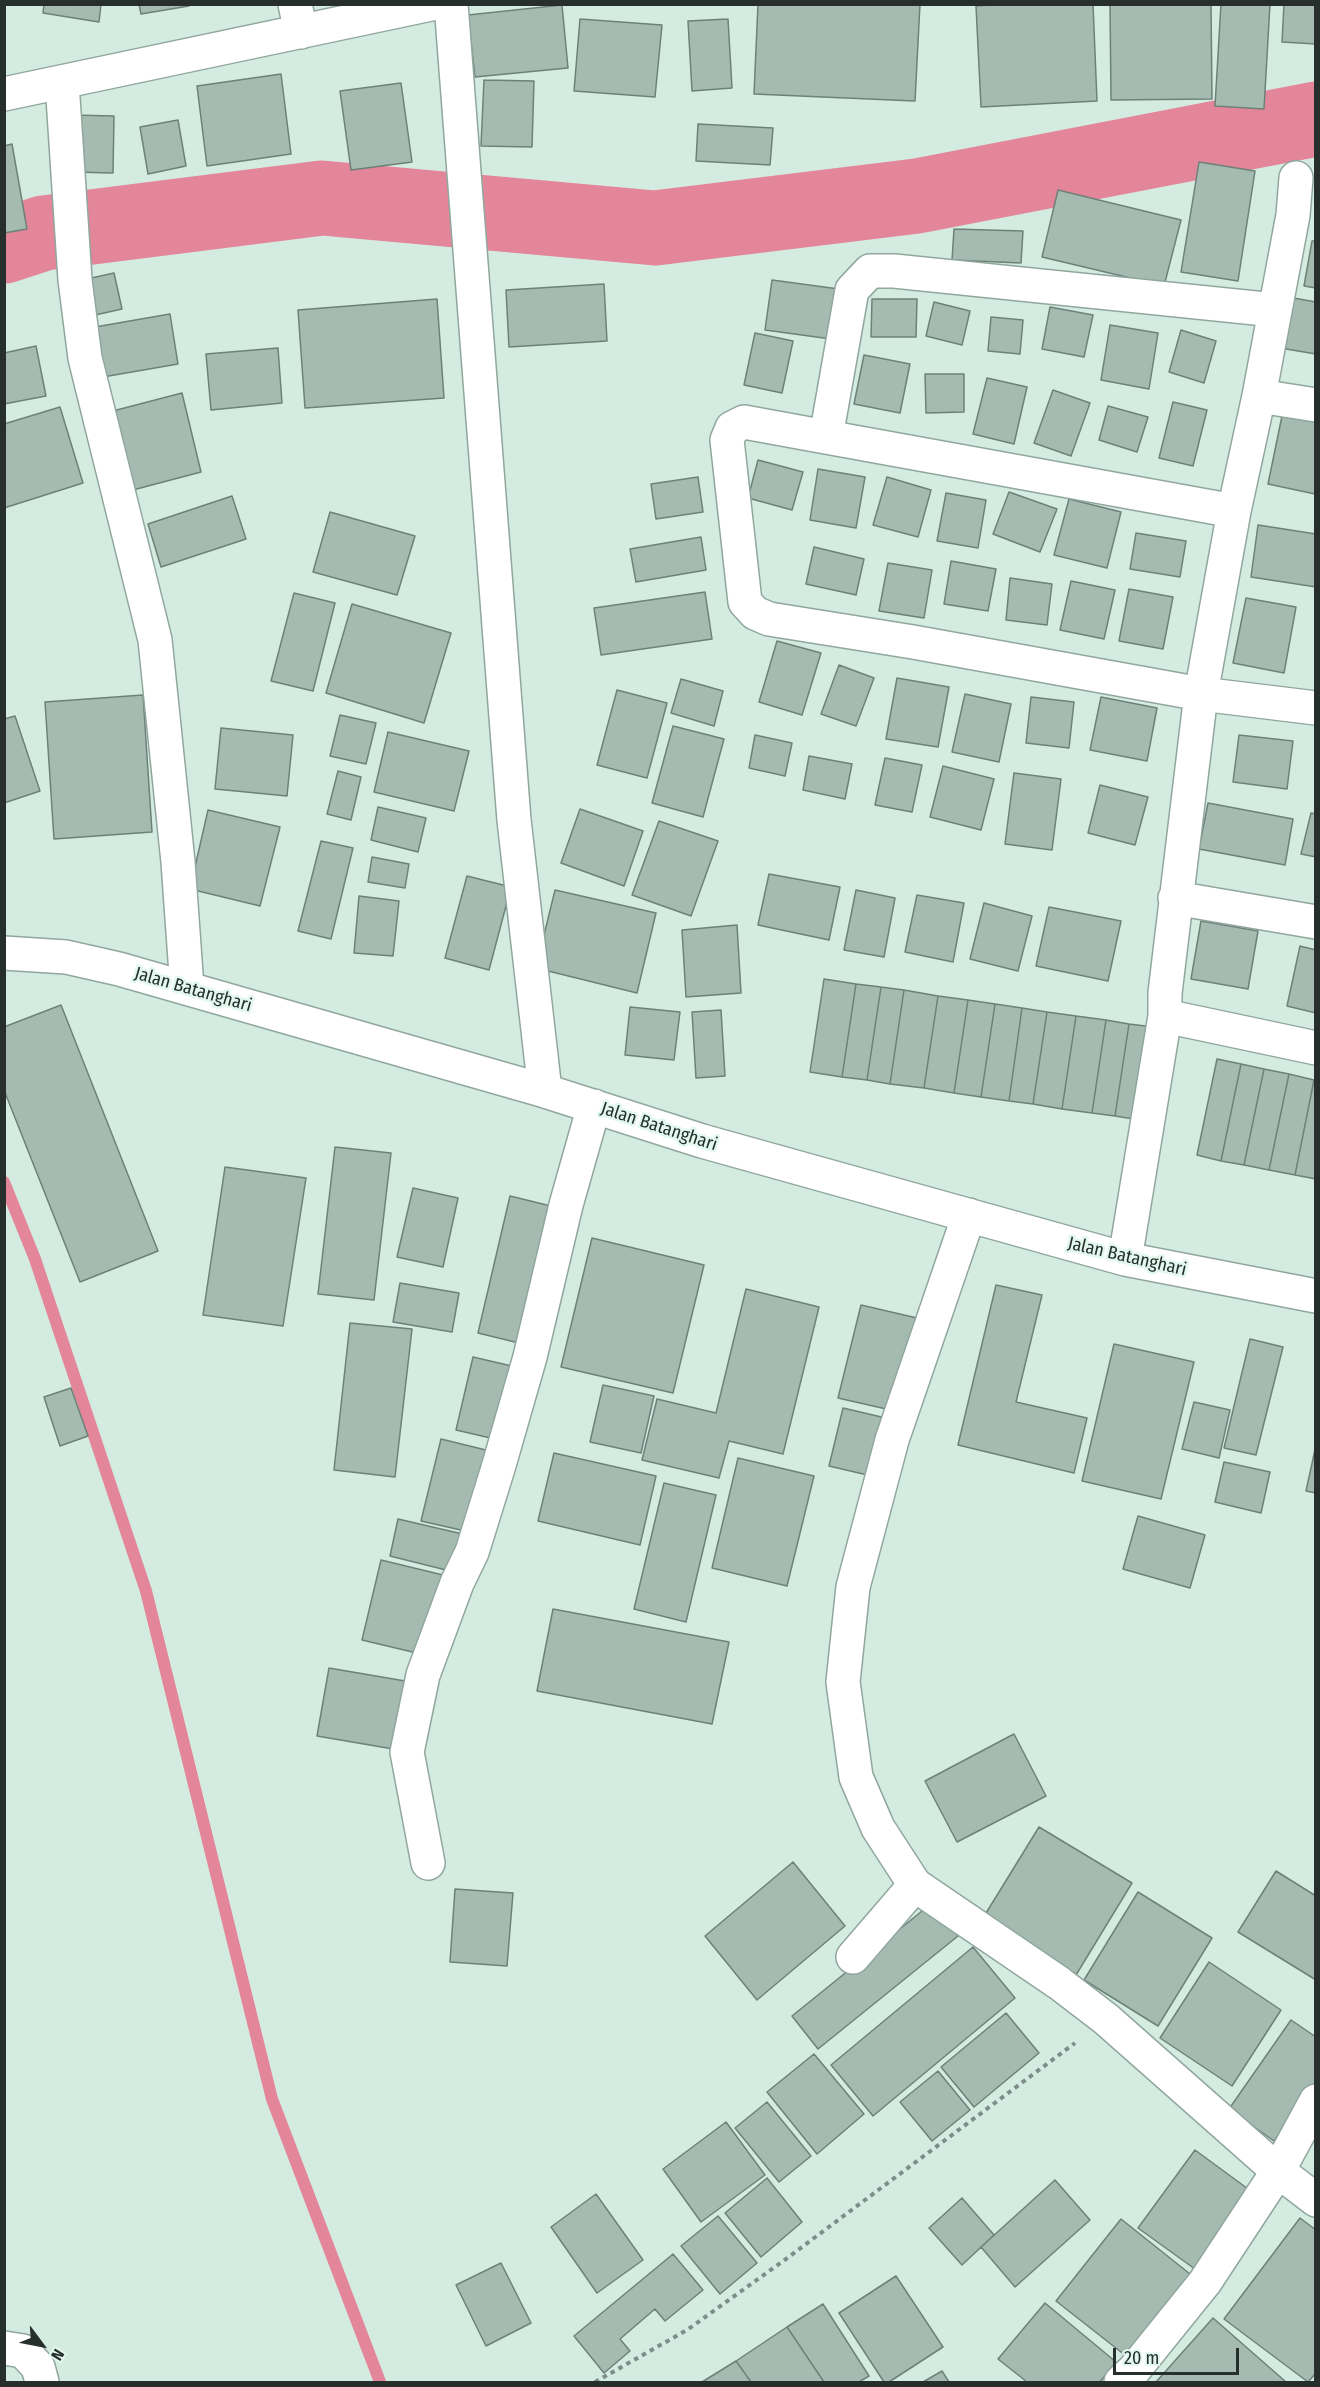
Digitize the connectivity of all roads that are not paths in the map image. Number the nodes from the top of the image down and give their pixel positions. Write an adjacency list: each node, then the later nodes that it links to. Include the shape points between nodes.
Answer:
1 (431, 4): 3 (street)
2 (451, 4): 21 (street, via 514,820)
3 (298, 18): 4 (street)
4 (62, 82): 5 (street); 18 (street, via 75,280 85,358 155,640)
5 (4, 94)
6 (1296, 178): 7 (street)
7 (1304, 218): 8 (street)
8 (1275, 310): 9 (street); 11 (street, via 870,271 852,290)
9 (1259, 396): 10 (street); 12 (street)
10 (1316, 405)
11 (826, 437): 12 (street); 13 (street, via 744,422 732,428 727,440 745,602 754,613 769,619)
12 (1234, 511): 13 (street)
13 (1201, 694): 14 (street); 15 (street)
14 (1316, 708)
15 (1175, 898): 16 (street); 19 (street)
16 (1316, 922)
17 (12, 953): 18 (street, Jalan Batanghari, via 66,957)
18 (187, 988): 21 (street, Jalan Batanghari)
19 (1165, 1016): 20 (street); 24 (street)
20 (1316, 1048)
21 (545, 1091): 22 (street, Jalan Batanghari)
22 (594, 1106): 23 (street, Jalan Batanghari, via 702,1142); 26 (street, via 531,1357 499,1465 472,1552 423,1675 407,1752)
23 (969, 1215): 24 (street, Jalan Batanghari); 27 (street, via 892,1440 853,1587 843,1682 856,1777 878,1828)
24 (1125, 1259): 25 (street, Jalan Batanghari)
25 (1316, 1296)
26 (428, 1863)
27 (915, 1886): 28 (street); 30 (street, via 1106,2019)
28 (853, 1957)
29 (1316, 2101): 30 (street)
30 (1278, 2170): 31 (street); 34 (street, via 1205,2282)
31 (1316, 2200)
32 (4, 2348): 33 (street, via 23,2351)
33 (40, 2374)
34 (1121, 2382)

